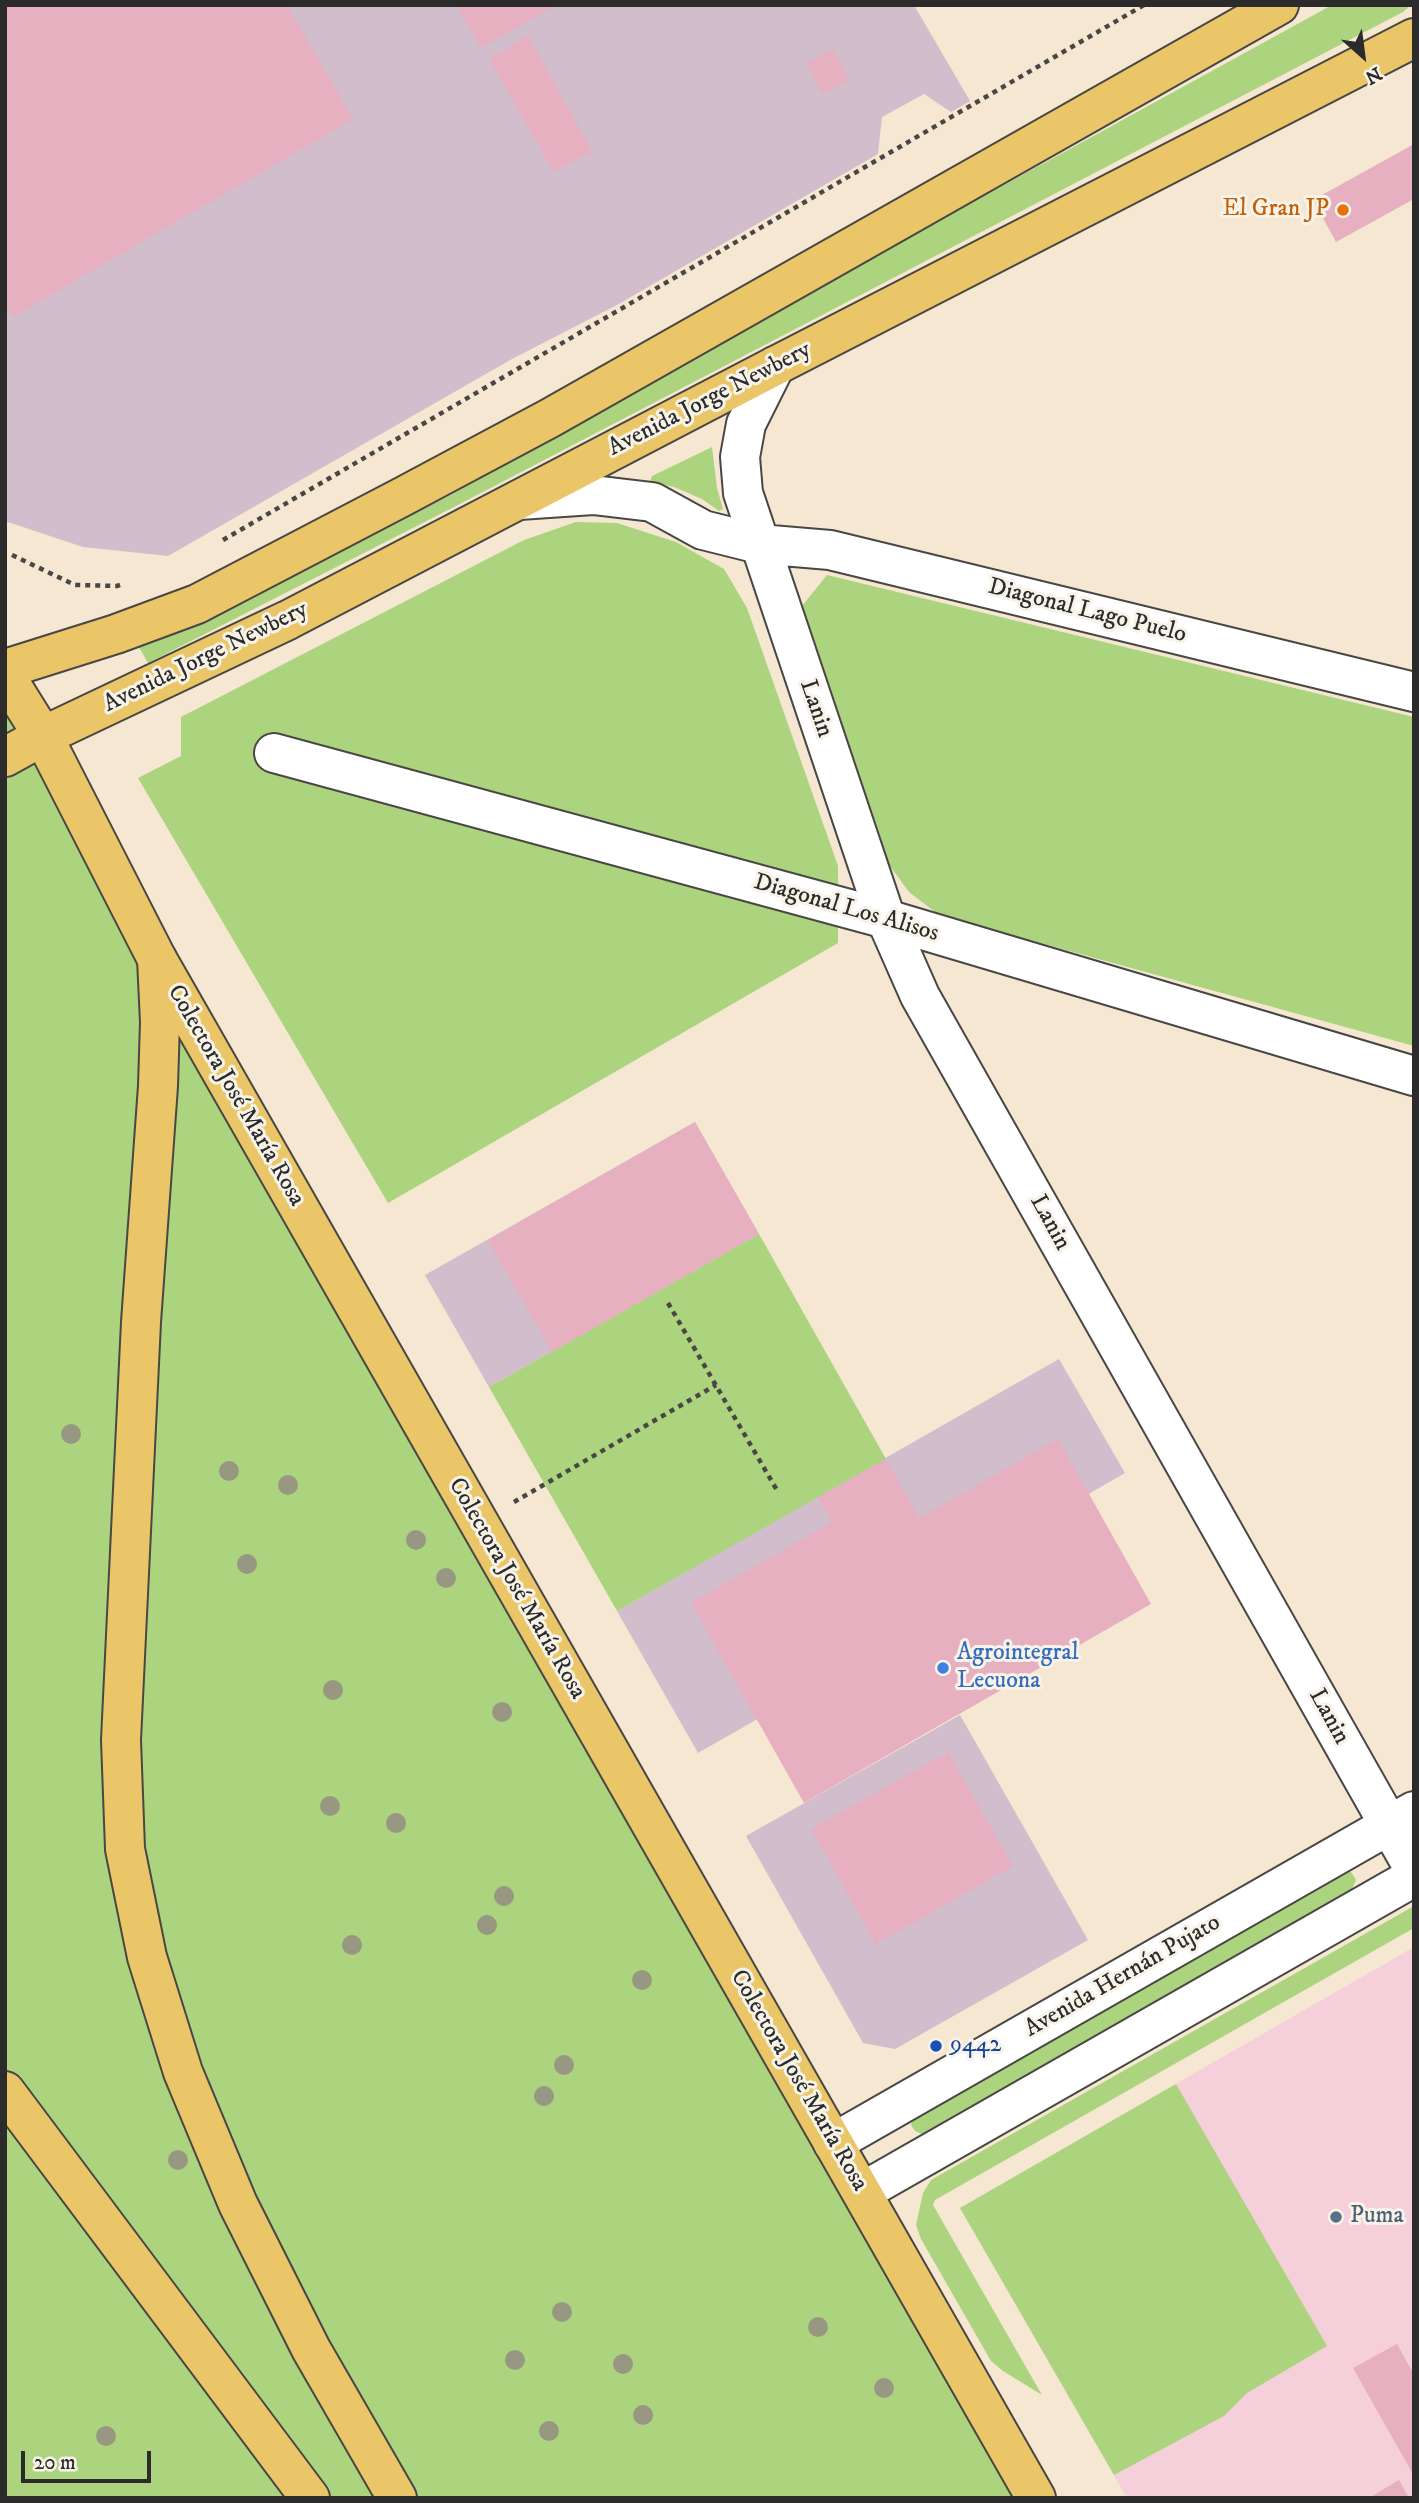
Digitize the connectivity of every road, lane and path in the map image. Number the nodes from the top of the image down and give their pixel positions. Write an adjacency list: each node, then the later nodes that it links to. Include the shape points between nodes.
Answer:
1 (1144, 5): 6 (path)
2 (1279, 5): 10 (main road, via 550,418 197,604)
3 (1414, 38): 4 (main road, Avenida Jorge Newbery)
4 (775, 366): 5 (main road, Avenida Jorge Newbery); 7 (street, via 746,424 740,457 743,493)
5 (519, 499): 7 (street, Diagonal Lago Puelo, via 593,495 652,502 703,530); 13 (main road, Avenida Jorge Newbery, via 288,620)
6 (216, 544)
7 (759, 544): 12 (street, Diagonal Lago Puelo, via 830,550); 16 (street, Lanin)
8 (12, 555): 9 (path, via 75,585)
9 (127, 582)
10 (5, 669)
11 (5, 675): 13 (main road, Colectora José María Rosa)
12 (1414, 692)
13 (43, 736): 15 (main road, Avenida Jorge Newbery); 17 (main road, Colectora José María Rosa)
14 (274, 753): 16 (street, Diagonal Los Alisos)
15 (5, 757)
16 (886, 919): 18 (street, Diagonal Los Alisos); 23 (street, Lanin, via 920,996)
17 (157, 959): 27 (main road, Colectora José María Rosa); 30 (main road, via 158,1073 121,1740 125,1849 147,1957 183,2072 233,2192 311,2349)
18 (1414, 1076)
19 (667, 1303): 20 (path)
20 (716, 1385): 21 (path); 22 (path)
21 (544, 1484)
22 (778, 1492)
23 (1401, 1818): 24 (street, Lanin); 27 (street, Avenida Hernán Pujato)
24 (1414, 1869)
25 (1414, 1877): 28 (street)
26 (5, 2091): 29 (main road)
27 (833, 2143): 28 (main road, Colectora José María Rosa)
28 (862, 2192): 31 (main road, Colectora José María Rosa)
29 (310, 2498)
30 (397, 2498)
31 (1036, 2498)

